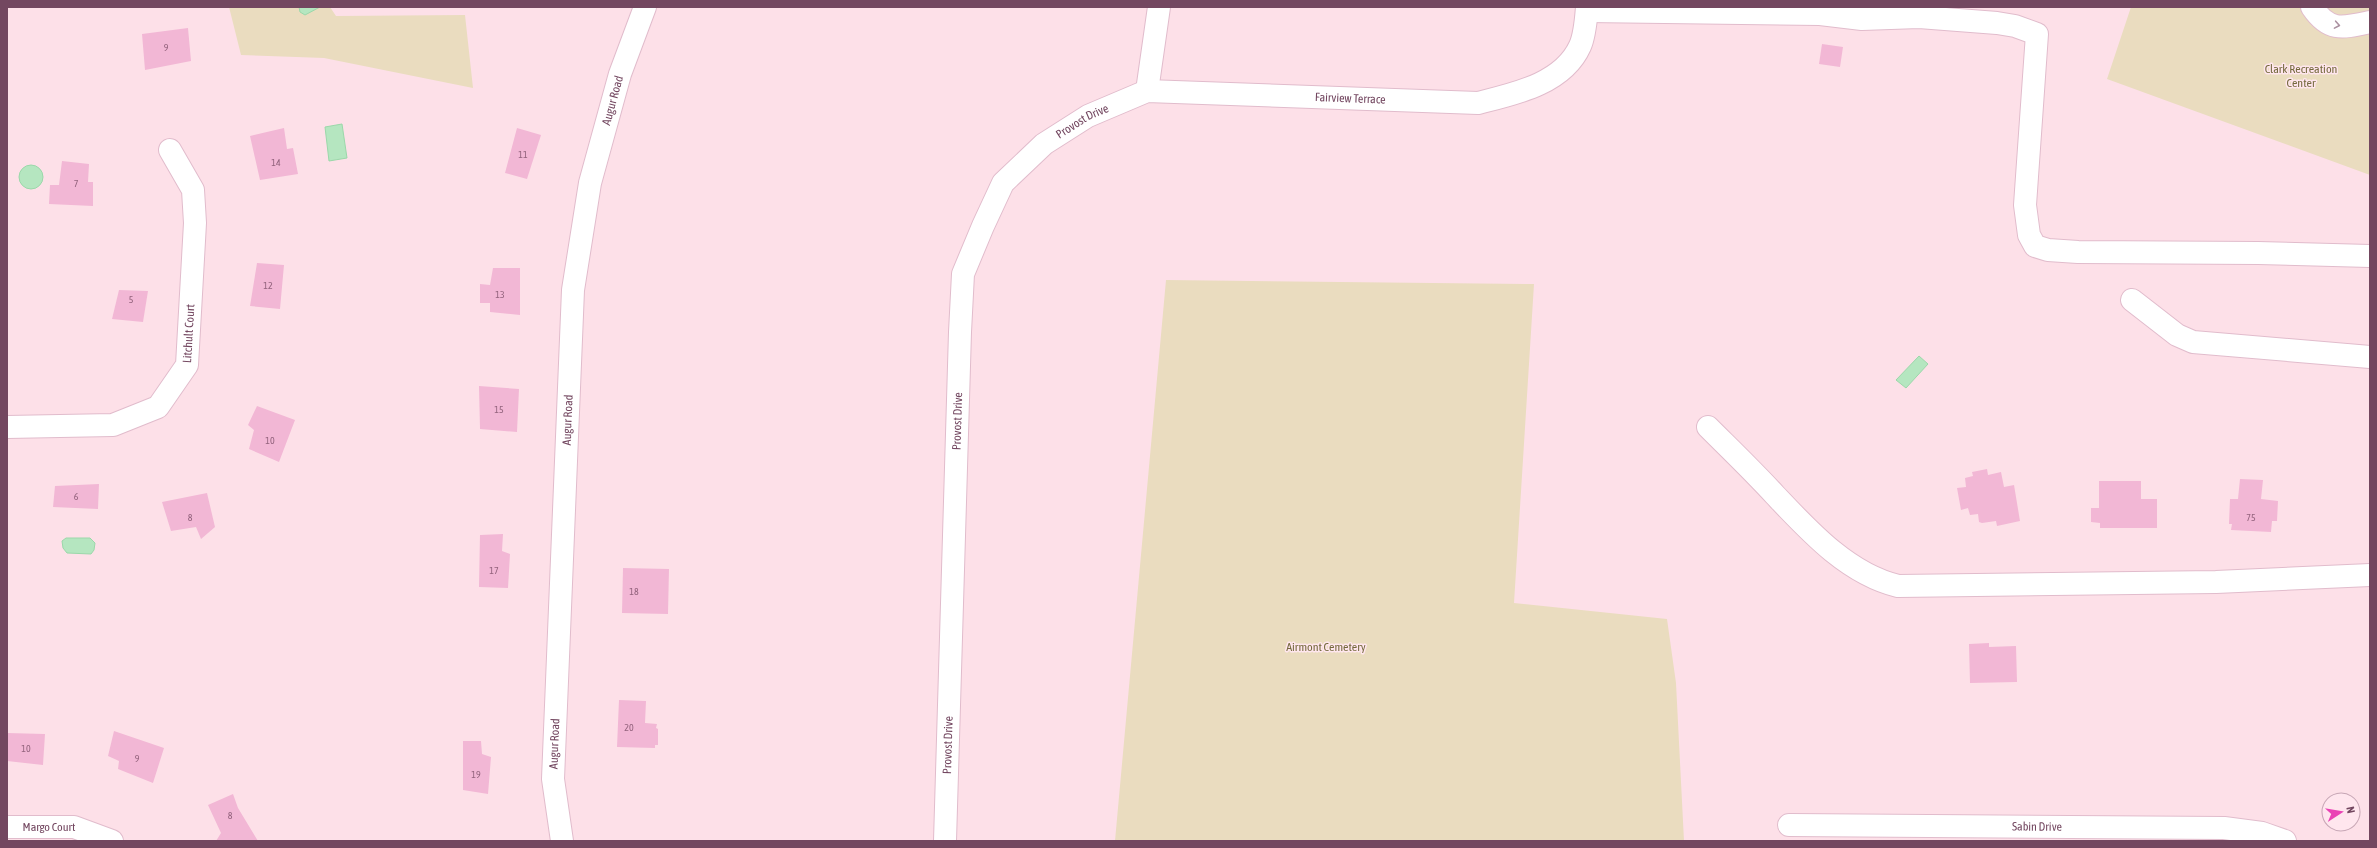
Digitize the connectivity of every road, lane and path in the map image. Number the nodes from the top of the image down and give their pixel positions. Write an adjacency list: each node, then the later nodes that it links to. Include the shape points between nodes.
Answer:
1 (645, 7): 17 (street, Augur Road, via 620,74 590,183 573,290 553,779)
2 (1159, 7): 6 (street)
3 (2312, 7): 5 (street, one-way to 5, via 2322,21 2339,27)
4 (1587, 9): 6 (street, Fairview Terrace, via 1580,46 1563,70 1520,92 1478,103); 8 (street, via 1820,14 1862,19 1919,17 2016,26 2037,34 2025,205 2029,236 2035,246 2048,250 2078,252)
5 (2370, 22)
6 (1147, 91): 18 (street, Provost Drive, via 1088,116 1044,144 1004,183 963,274)
7 (170, 150): 11 (street, Litchult Court, via 193,196 195,223 187,365 158,407 113,425)
8 (2370, 256)
9 (2132, 300): 10 (street, via 2177,335 2193,342)
10 (2370, 357)
11 (7, 427)
12 (1708, 427): 13 (street, via 1788,510 1842,560 1862,573 1898,586 2216,582)
13 (2370, 575)
14 (1788, 825): 19 (street, Sabin Drive, via 2224,828 2262,833)
15 (7, 827): 16 (street, Margo Court, via 74,827)
16 (112, 841)
17 (562, 841)
18 (945, 841)
19 (2285, 841)

